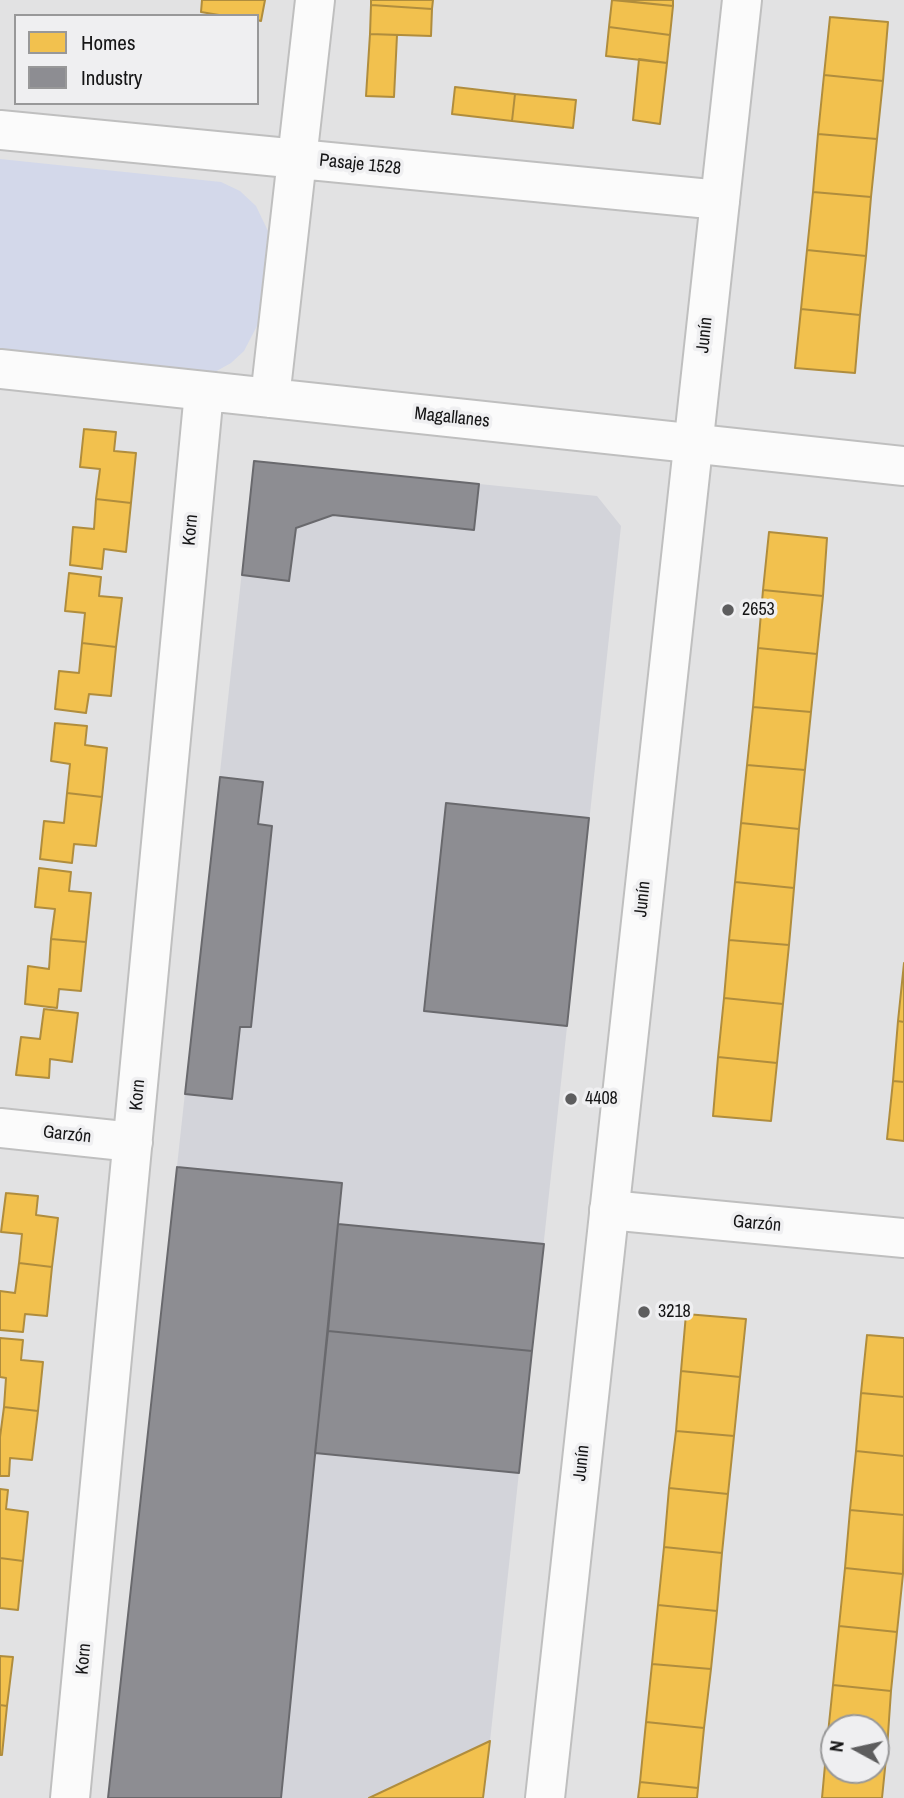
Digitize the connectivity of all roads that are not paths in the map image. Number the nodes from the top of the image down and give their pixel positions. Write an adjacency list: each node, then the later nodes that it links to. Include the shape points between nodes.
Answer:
1 (315, 0): 4 (street)
2 (742, 0): 5 (street, Junín)
3 (0, 130): 4 (street, Pasaje 1528)
4 (297, 159): 5 (street, Pasaje 1528); 8 (street)
5 (720, 200): 9 (street, Junín)
6 (0, 369): 7 (street, Magallanes)
7 (204, 392): 8 (street, Magallanes); 12 (street, Korn)
8 (270, 398): 9 (street, Magallanes)
9 (693, 443): 10 (street, Magallanes); 13 (street, Junín)
10 (904, 466)
11 (0, 1128): 12 (street, Garzón)
12 (133, 1142): 15 (street, Korn)
13 (609, 1210): 14 (street, Garzón); 16 (street, Junín)
14 (904, 1238)
15 (70, 1798)
16 (545, 1798)

